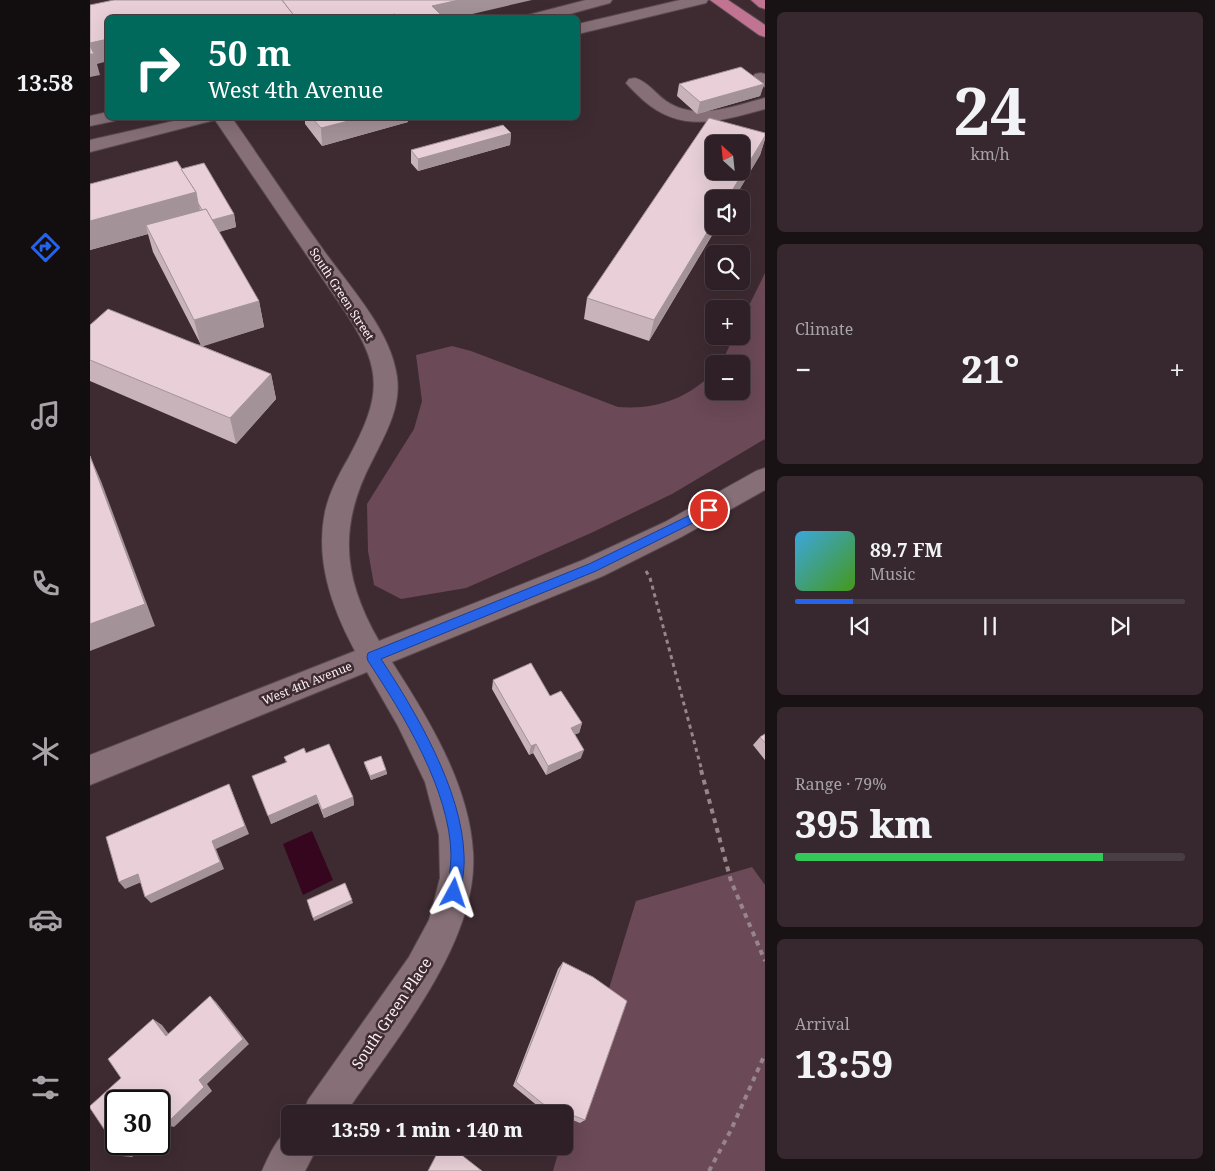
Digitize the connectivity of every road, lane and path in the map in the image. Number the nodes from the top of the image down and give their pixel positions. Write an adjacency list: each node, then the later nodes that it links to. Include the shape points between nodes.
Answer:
1 (604, 0): 7 (street)
2 (700, 0): 9 (street)
3 (718, 0): 10 (highway)
4 (738, 0): 8 (highway)
5 (759, 0): 6 (highway)
6 (765, 4)
7 (546, 15)
8 (765, 18)
9 (580, 29)
10 (765, 32)
11 (635, 83): 12 (street, via 663,107 704,118)
12 (765, 103)
13 (105, 118): 16 (street)
14 (200, 120): 17 (street)
15 (224, 120): 20 (street, South Green Street, via 356,313 379,350 384,367 386,392 381,417 347,486 335,522 335,554 341,586)
16 (90, 121)
17 (90, 146)
18 (765, 478): 19 (street, West 4th Avenue)
19 (632, 550): 20 (street, West 4th Avenue); 22 (path, via 650,578 731,881)
20 (372, 657): 21 (street, West 4th Avenue); 24 (street, South Green Place, via 397,695 441,780 453,821 457,855 454,893 441,931 420,973)
21 (90, 770)
22 (765, 961)
23 (765, 1054): 27 (path)
24 (328, 1105)
25 (293, 1155): 26 (street)
26 (282, 1171)
27 (710, 1171)

